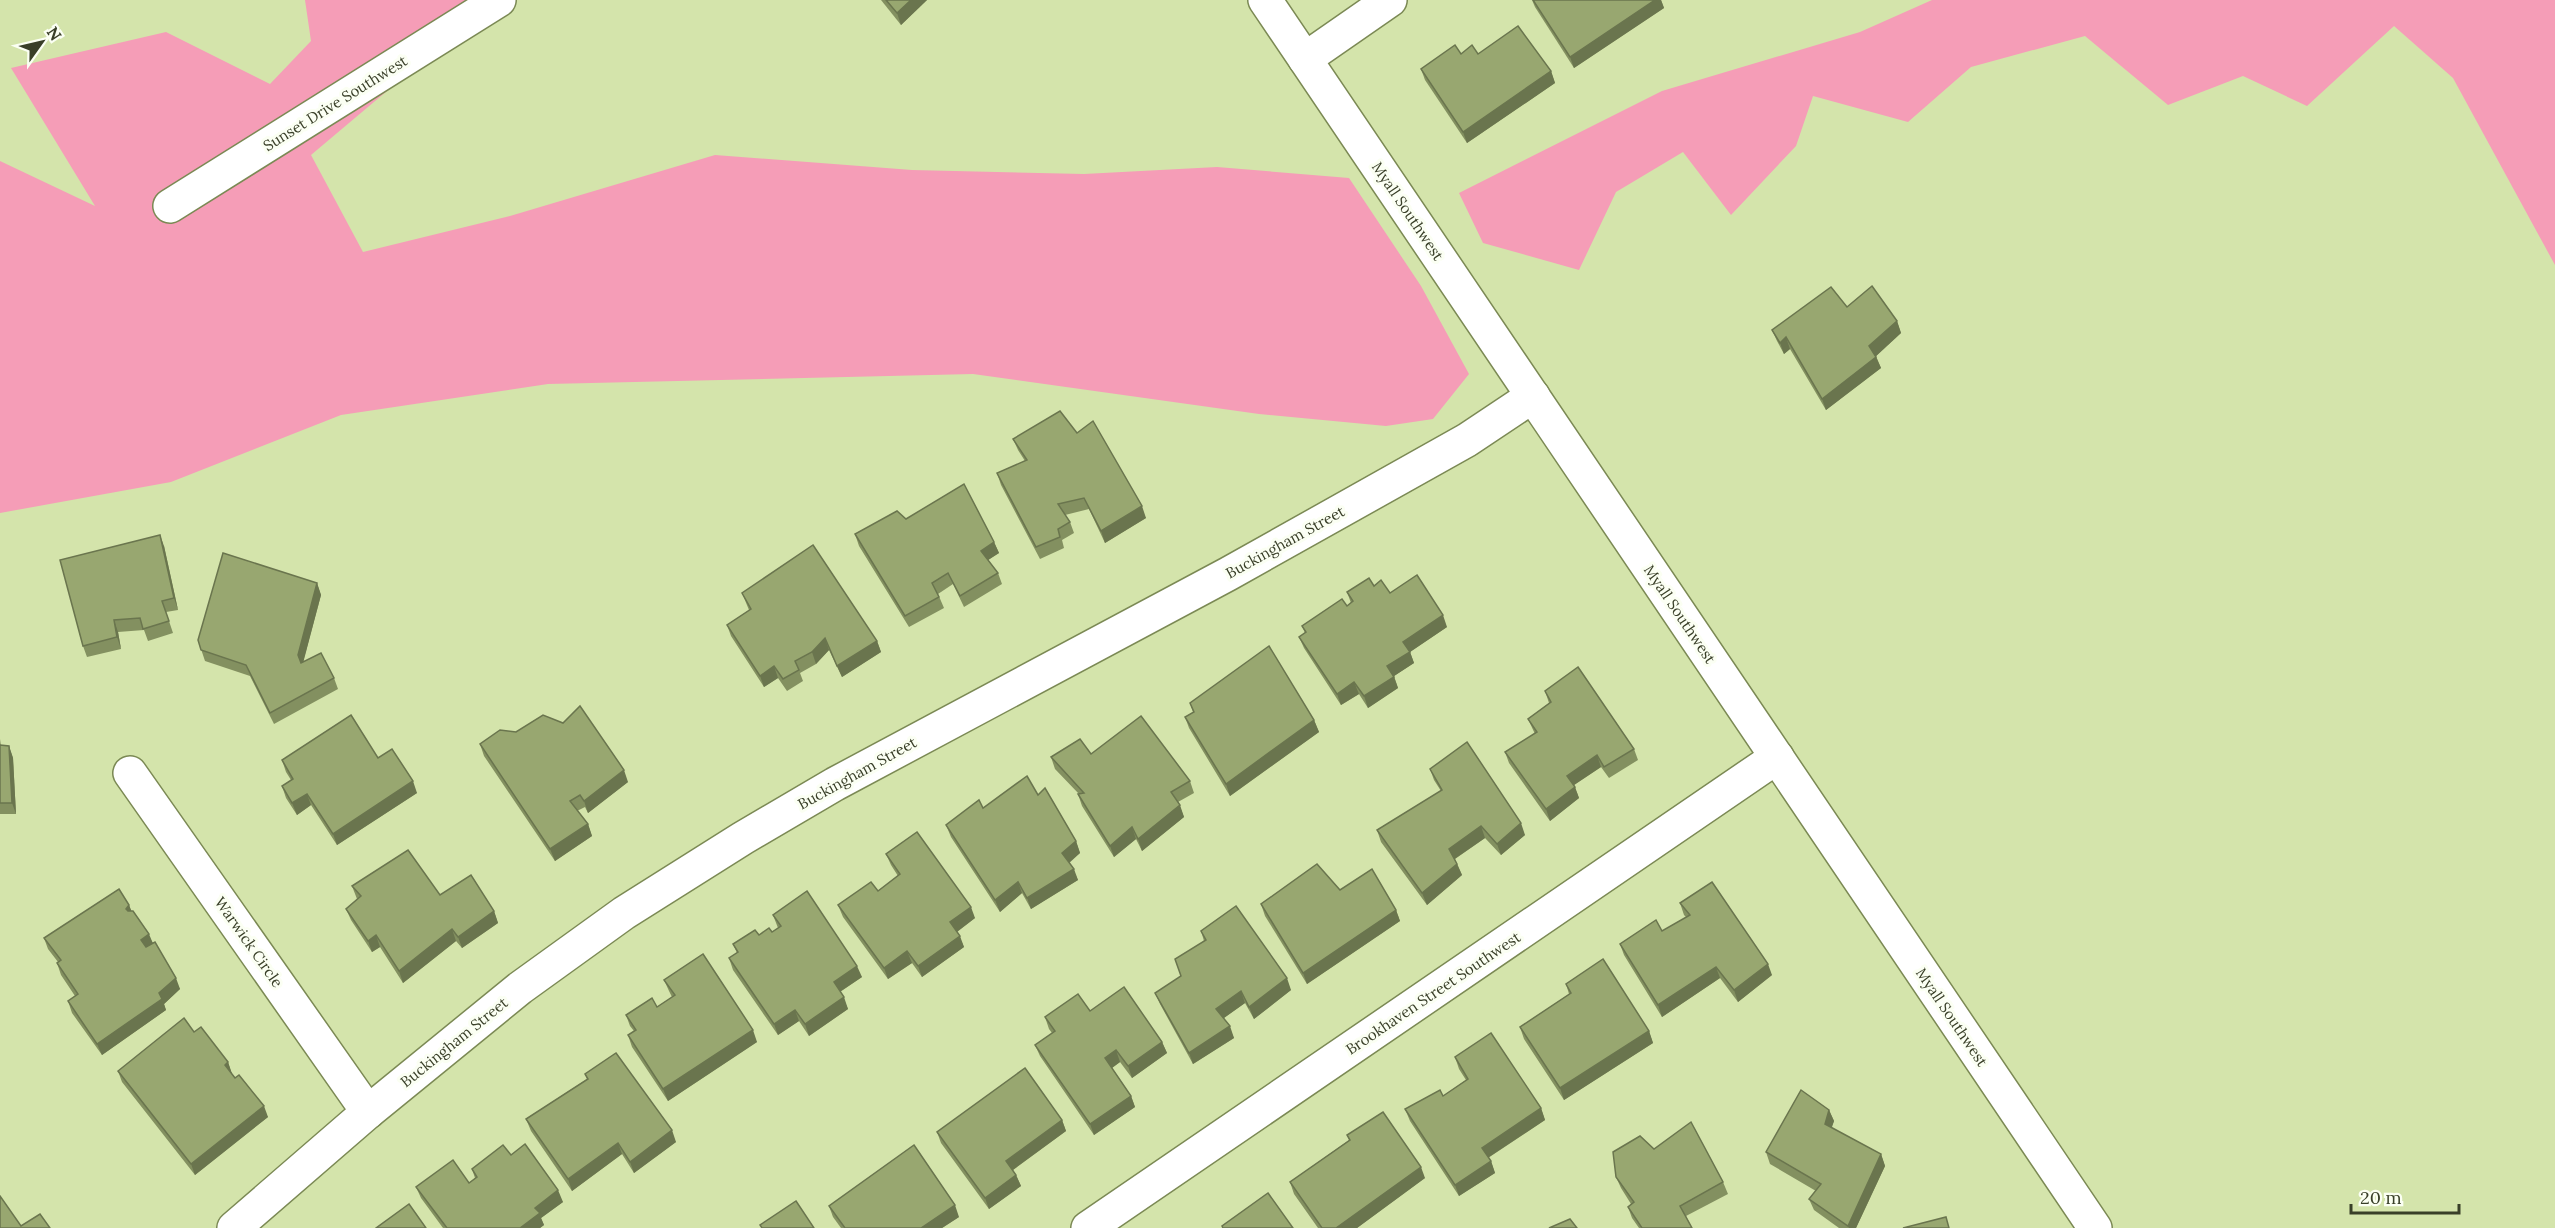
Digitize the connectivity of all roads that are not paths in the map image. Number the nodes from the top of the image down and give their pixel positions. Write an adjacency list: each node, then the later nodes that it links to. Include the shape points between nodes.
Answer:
1 (499, 0): 5 (street, Sunset Drive Southwest)
2 (1265, 0): 4 (street, Myall Southwest)
3 (1390, 0): 4 (street)
4 (1305, 59): 6 (street, Myall Southwest)
5 (170, 206)
6 (1533, 396): 7 (street, Myall Southwest); 9 (street, Buckingham Street, via 1467,440 1228,574 835,784 743,838 624,913 520,988)
7 (1777, 758): 11 (street, Brookhaven Street Southwest); 12 (street, Myall Southwest)
8 (130, 773): 9 (street, Warwick Circle)
9 (368, 1112): 10 (street, Buckingham Street)
10 (234, 1228)
11 (1088, 1228)
12 (2095, 1228)

